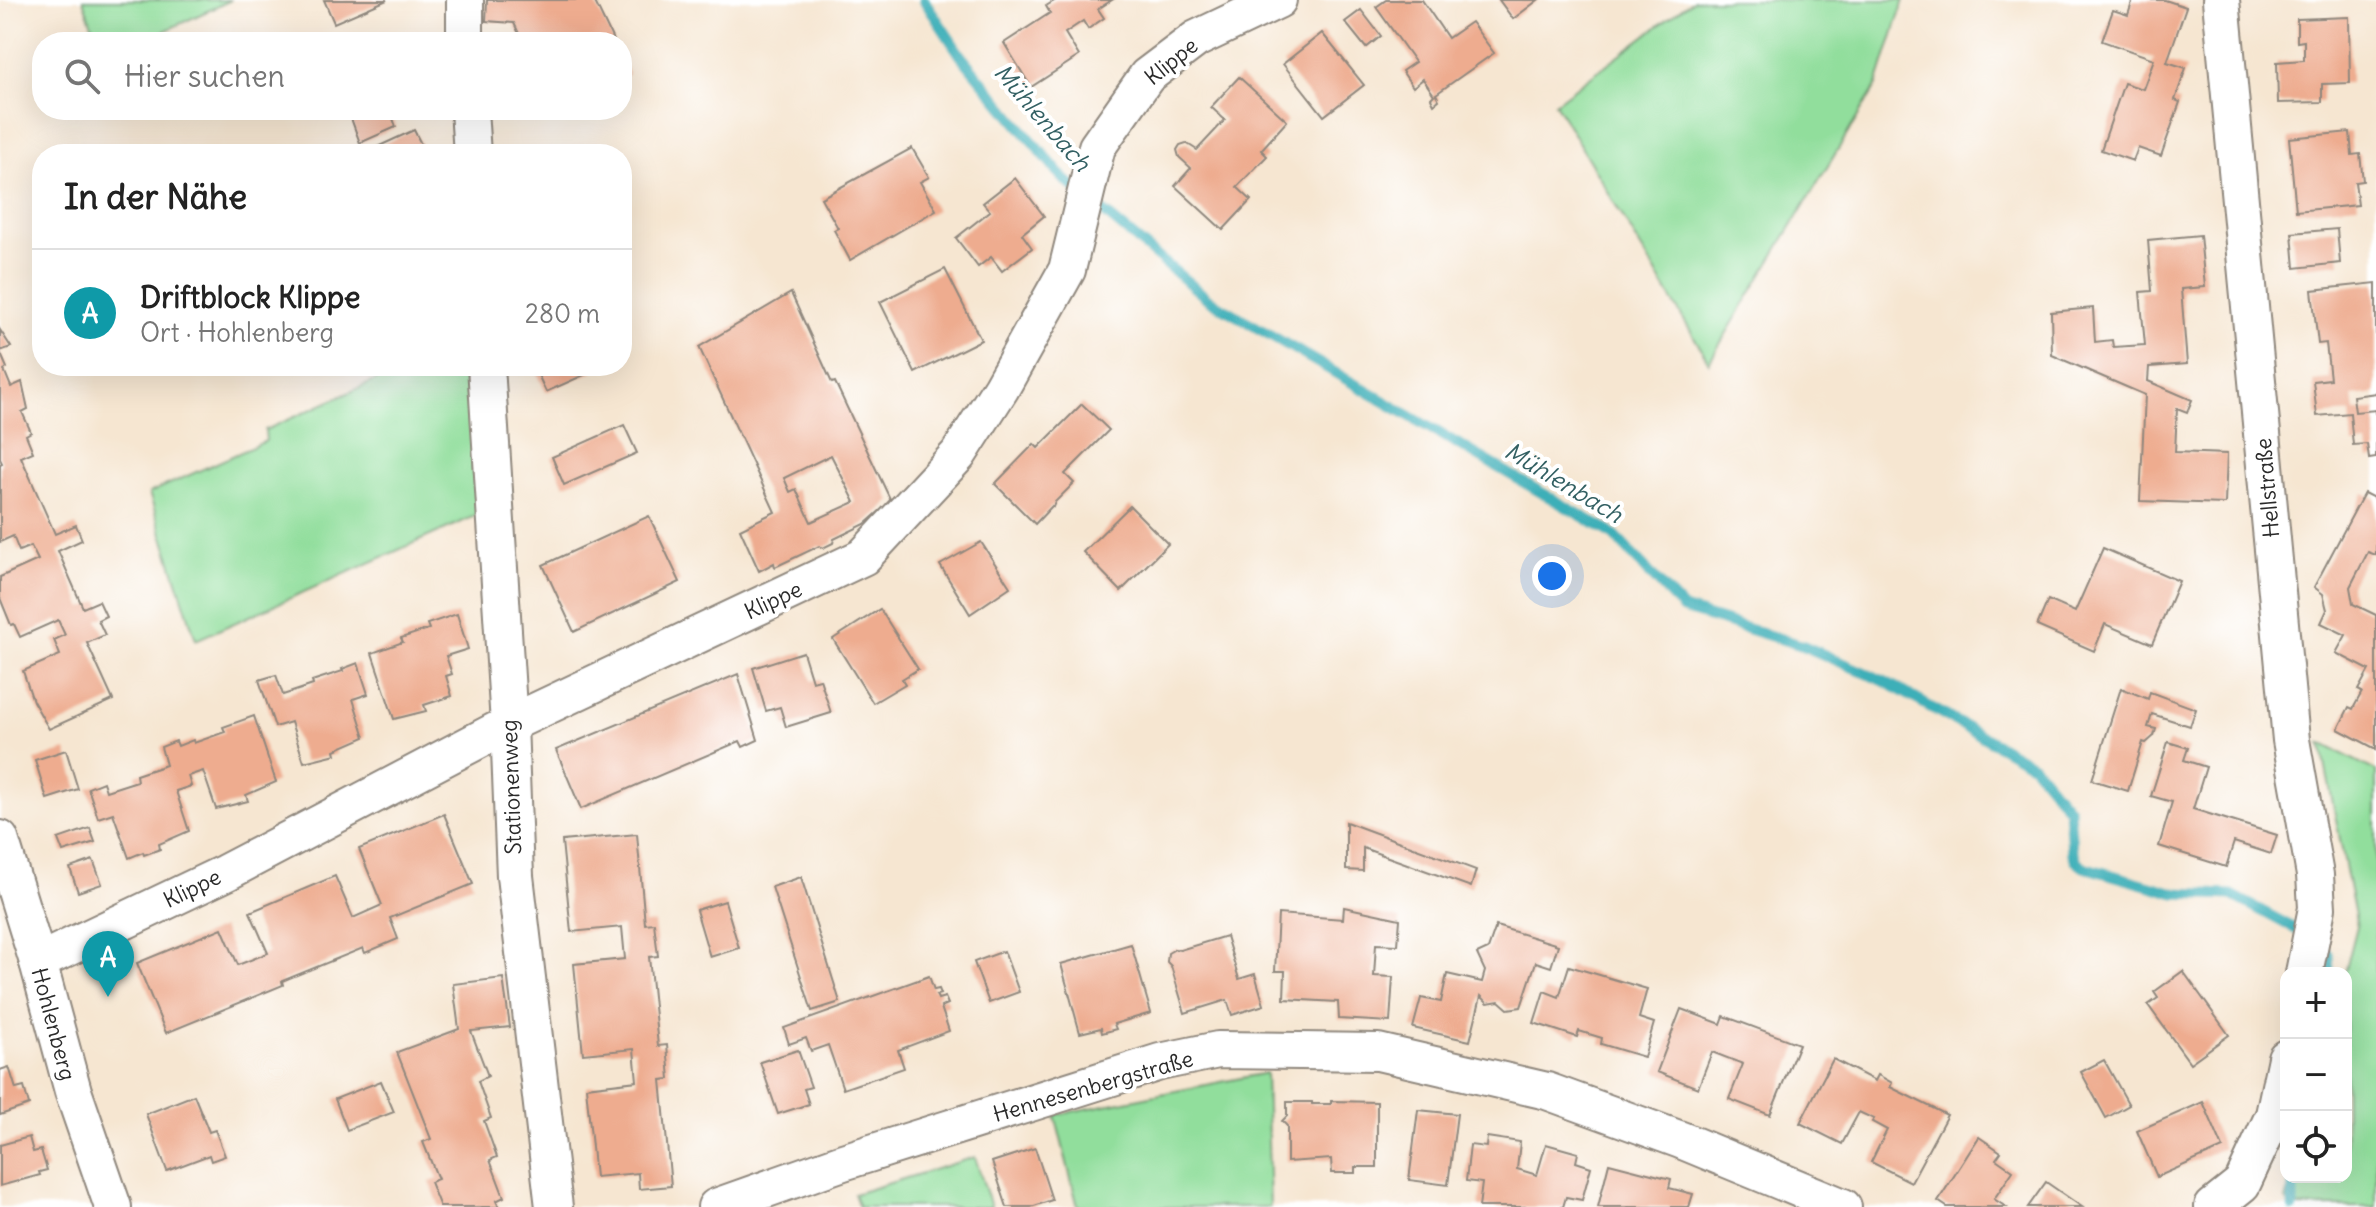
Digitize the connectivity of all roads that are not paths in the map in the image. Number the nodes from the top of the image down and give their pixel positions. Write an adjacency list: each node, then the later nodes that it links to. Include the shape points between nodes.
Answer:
1 (465, 0): 4 (street)
2 (1278, 0): 8 (street, Klippe, via 1196,39 1147,76 1097,147 1067,270 1001,388 958,455 863,557)
3 (2221, 0): 11 (street, Hellstraße, via 2291,740 2315,875 2317,908)
4 (465, 32)
5 (470, 120): 6 (street)
6 (471, 144)
7 (487, 376): 8 (street, Stationenweg)
8 (509, 724): 10 (street, Klippe, via 225,873); 14 (street, Stationenweg, via 515,876)
9 (0, 839): 10 (street, Hohlenberg)
10 (38, 962): 13 (street, Hohlenberg, via 73,1091)
11 (2306, 963)
12 (2280, 1086): 17 (street, via 2274,1115 2242,1184)
13 (113, 1207)
14 (554, 1207)
15 (716, 1207): 16 (street, Hennesenbergstraße, via 1160,1062 1218,1050 1378,1052 1547,1091)
16 (1843, 1207)
17 (2213, 1207)

